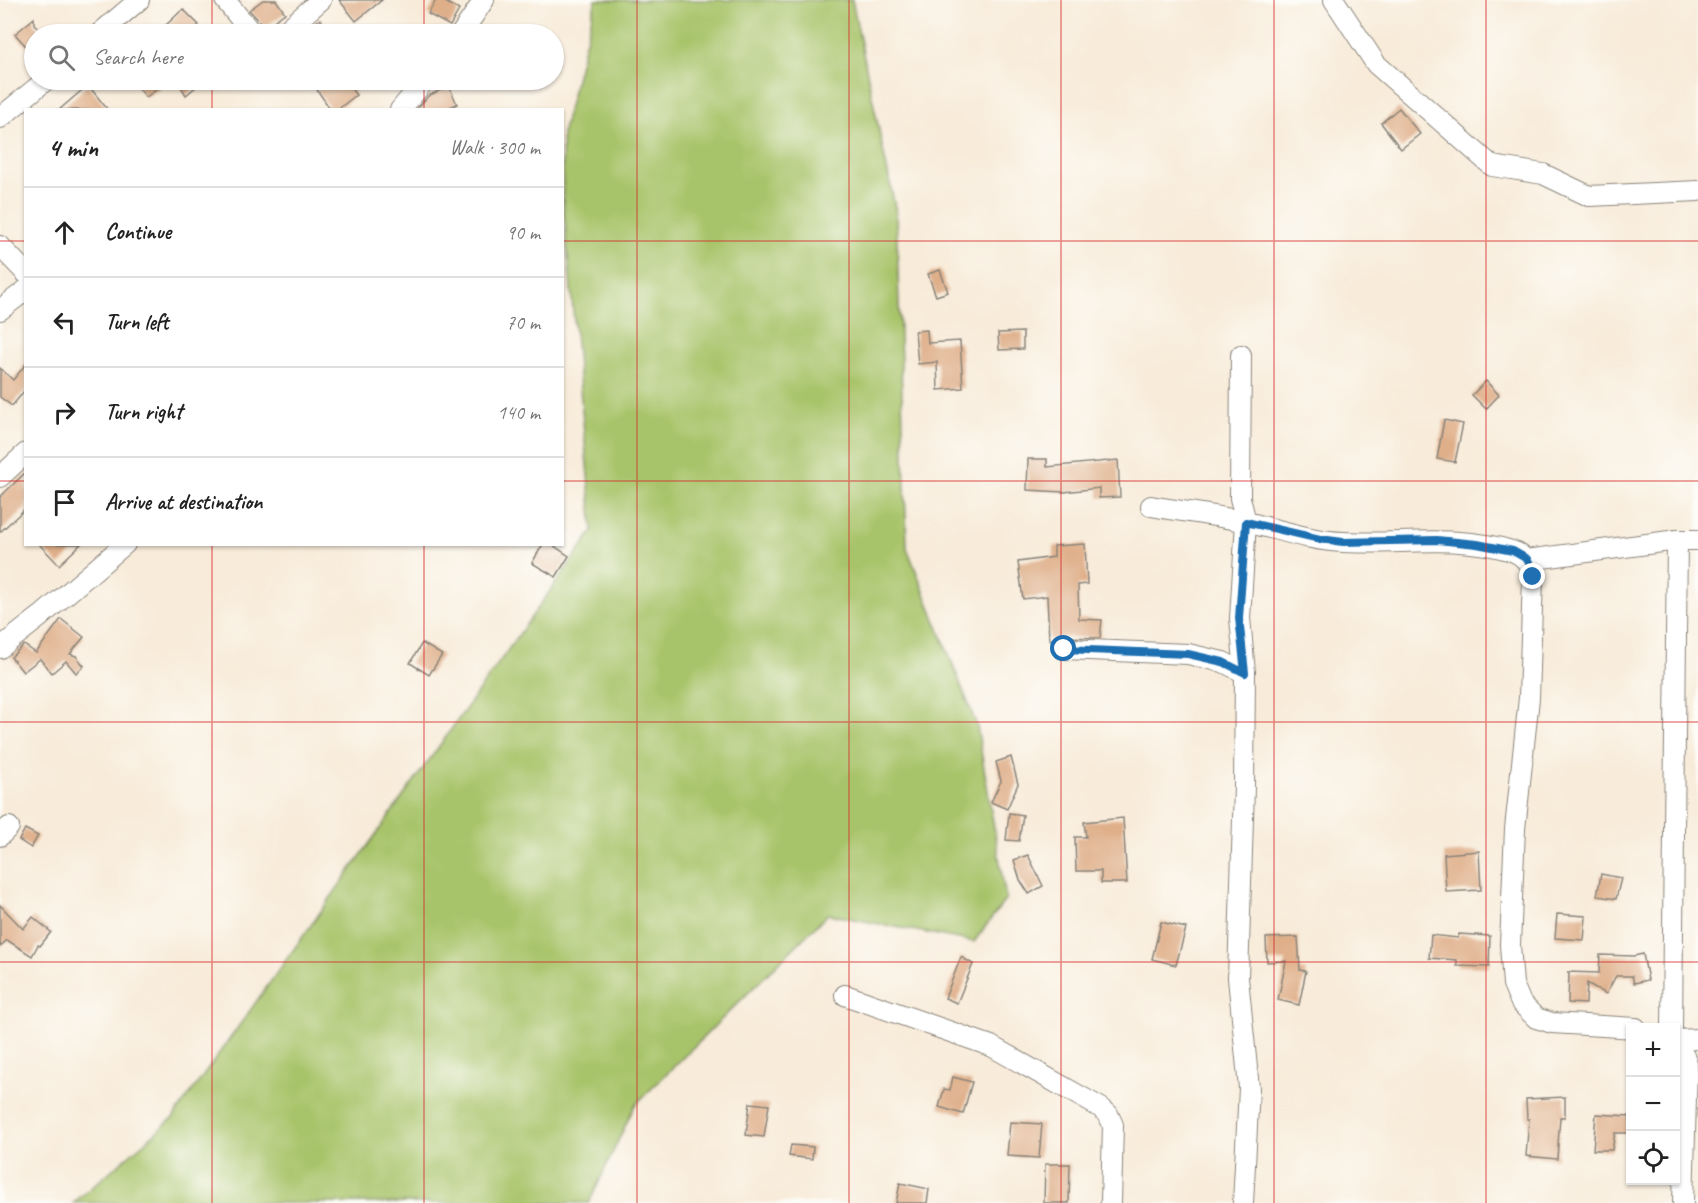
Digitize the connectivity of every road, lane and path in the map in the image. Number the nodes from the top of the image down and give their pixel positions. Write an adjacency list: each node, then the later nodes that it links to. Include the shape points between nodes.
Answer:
1 (138, 0): 6 (street)
2 (225, 0): 7 (street)
3 (321, 0): 8 (street)
4 (483, 0): 9 (street)
5 (1334, 0): 14 (street, via 1376,64 1492,166 1544,174 1589,196)
6 (110, 24)
7 (244, 24)
8 (293, 24)
9 (467, 24)
10 (34, 90): 13 (street)
11 (417, 90): 12 (street)
12 (402, 108)
13 (0, 118)
14 (1698, 191)
15 (0, 246): 16 (street)
16 (24, 271)
17 (24, 292): 18 (street)
18 (0, 310)
19 (1241, 355): 23 (street, via 1240,498)
20 (24, 455): 21 (street)
21 (0, 477)
22 (1151, 506): 23 (street)
23 (1246, 522): 27 (street, via 1343,542 1437,540 1477,544 1513,551); 30 (street, via 1239,618)
24 (1677, 540): 25 (street); 27 (street); 32 (street)
25 (1698, 540)
26 (123, 546): 28 (street)
27 (1527, 560): 33 (street, via 1533,577 1529,698 1515,829 1512,984 1521,1003 1536,1018 1552,1023)
28 (0, 648)
29 (1064, 649): 30 (street, via 1188,654 1223,662)
30 (1245, 673): 38 (street, via 1238,978 1249,1088)
31 (844, 995): 37 (street, via 991,1046 1101,1108 1113,1125)
32 (1672, 1023)
33 (1626, 1027)
34 (1698, 1039): 35 (street)
35 (1680, 1040)
36 (1680, 1050): 39 (street, via 1687,1063)
37 (1111, 1203)
38 (1243, 1203)
39 (1683, 1203)

